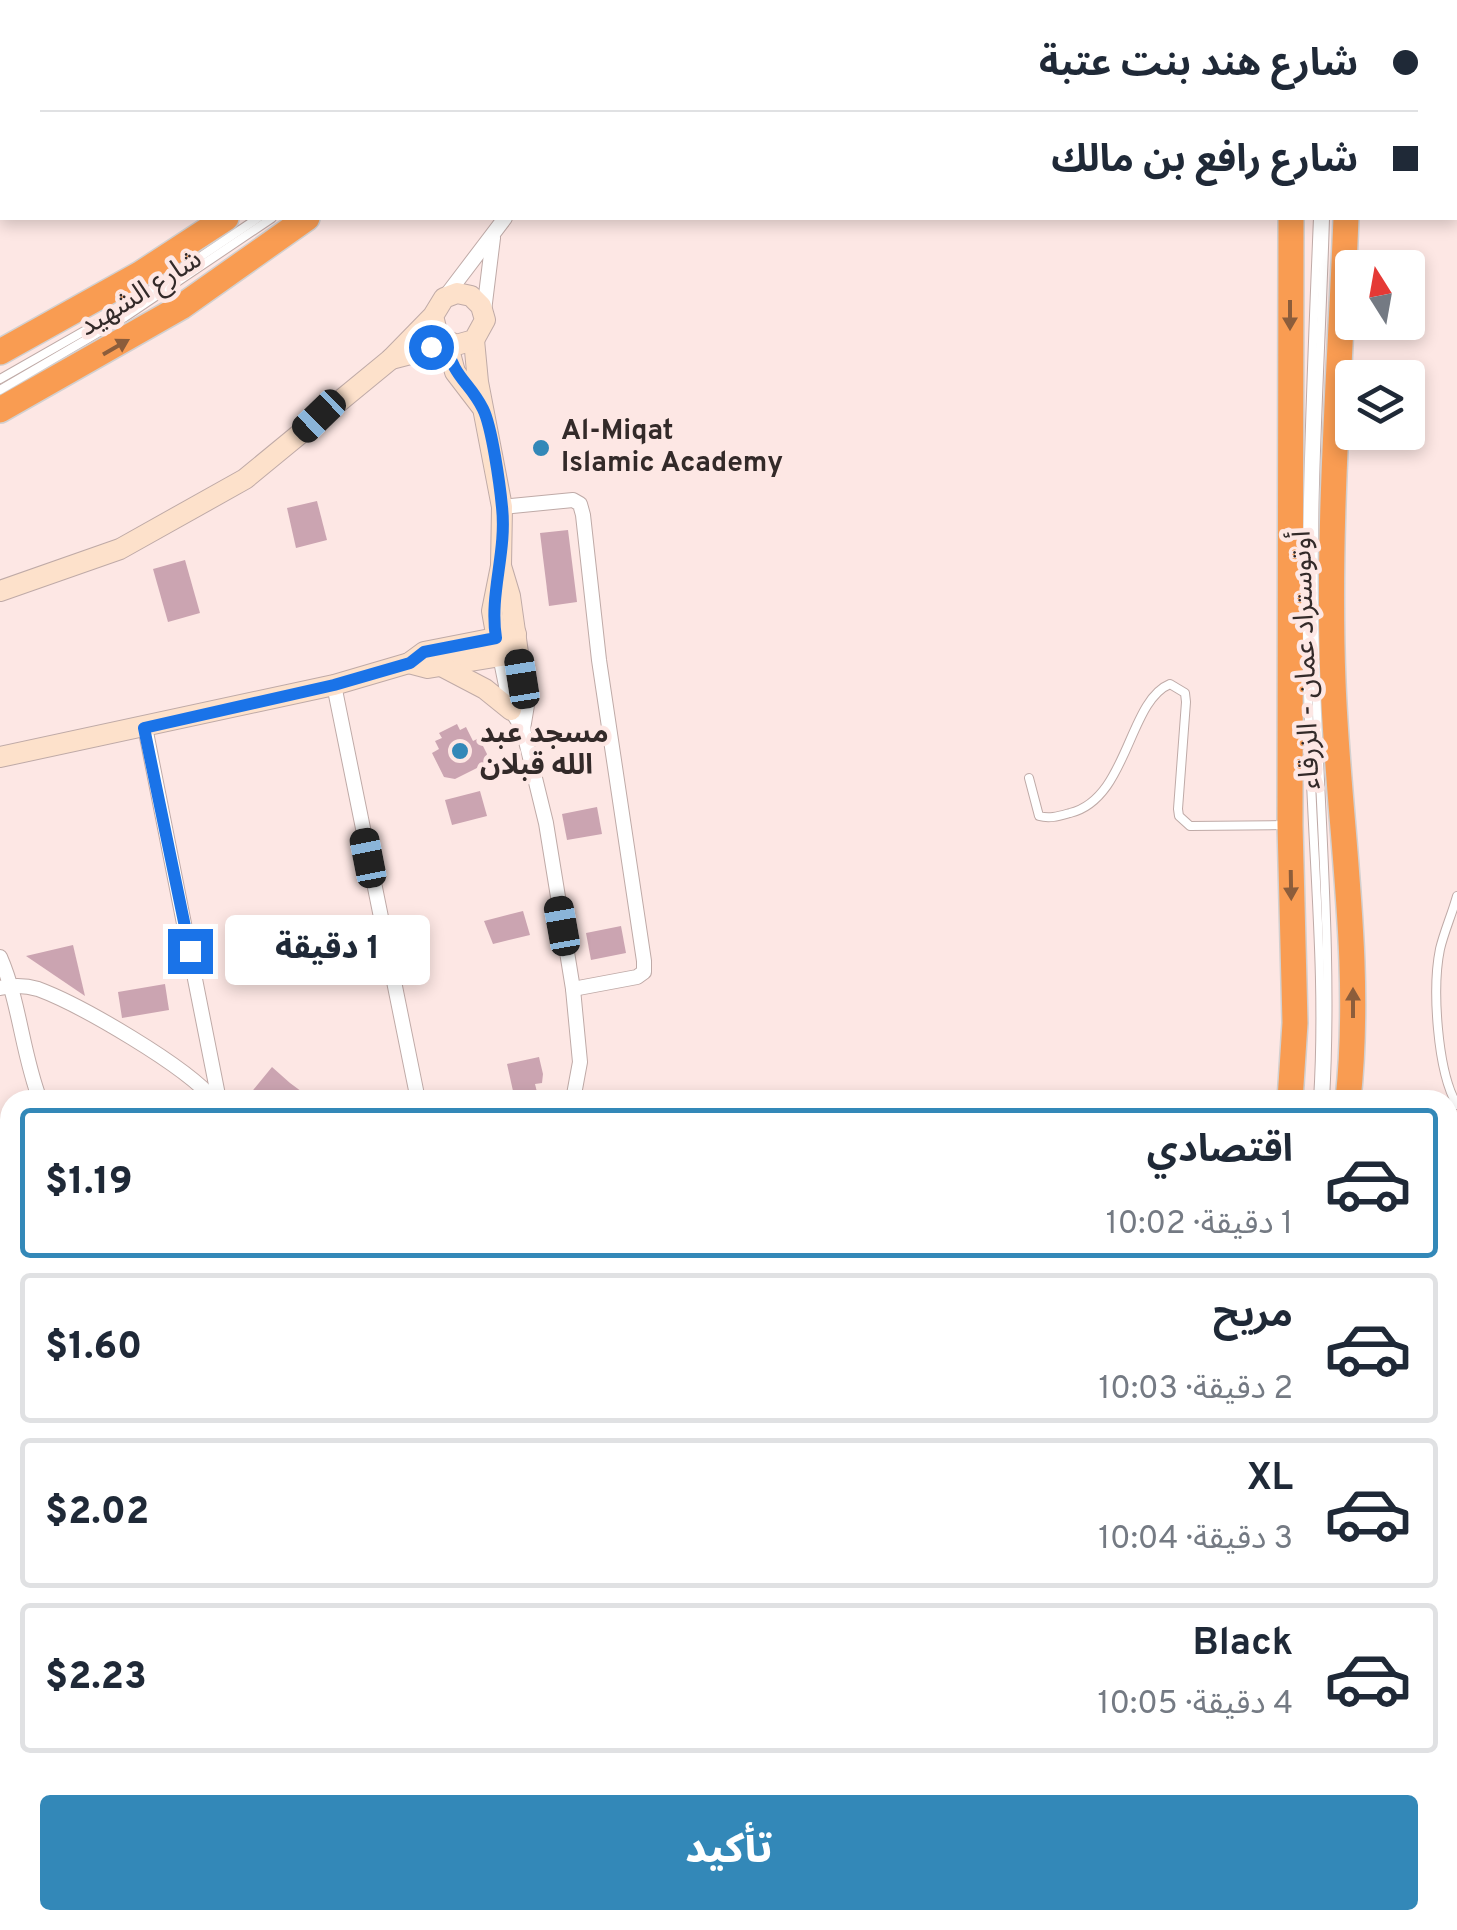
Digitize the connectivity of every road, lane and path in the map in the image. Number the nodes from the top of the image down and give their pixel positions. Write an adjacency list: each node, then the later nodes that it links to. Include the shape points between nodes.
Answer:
1 (223, 220): 14 (highway, شارع الشهيد, via 95,302)
2 (255, 220): 16 (lane, via 121,310)
3 (269, 220): 17 (lane, via 126,318)
4 (304, 220): 19 (highway, شارع الشهيد, one-way to 4, via 181,307)
5 (503, 220): 9 (street)
6 (1290, 220): 31 (highway, أوتوستراد عمان - الزرقاء, one-way to 31)
7 (1321, 220): 42 (lane, via 1314,591 1330,998)
8 (1346, 220): 43 (highway, أوتوستراد عمان - الزرقاء, one-way to 8, via 1353,995 1332,570)
9 (494, 233): 10 (street); 11 (street)
10 (438, 307): 11 (street, via 457,293 471,296); 13 (street, via 435,330); 15 (street)
11 (484, 313): 12 (street)
12 (474, 340): 13 (street); 18 (street)
13 (445, 341): 15 (street); 18 (street, via 455,372)
14 (0, 352)
15 (391, 359): 21 (street, via 220,494 104,556)
16 (0, 380)
17 (0, 390)
18 (483, 408): 20 (street)
19 (0, 410)
20 (502, 506): 22 (street, via 502,566 493,596); 35 (street, via 573,500 583,515 644,972)
21 (0, 591)
22 (508, 645): 23 (street, via 424,652); 24 (street); 26 (street); 28 (street, via 527,705)
23 (410, 663): 24 (street); 25 (street)
24 (441, 666): 26 (street)
25 (334, 685): 27 (street); 39 (street)
26 (510, 710): 28 (street)
27 (144, 728): 29 (street); 38 (street)
28 (523, 728): 35 (street)
29 (0, 756)
30 (1030, 778): 31 (lane, via 1039,816 1087,808 1115,773 1157,693 1170,684 1186,702 1178,809 1184,822)
31 (1290, 824): 41 (highway, أوتوستراد عمان - الزرقاء, one-way to 41)
32 (1457, 896): 44 (lane, via 1436,983)
33 (0, 957): 34 (street)
34 (6, 986): 36 (street); 37 (street, via 37,989 85,1013)
35 (573, 988): 40 (street, via 580,1062)
36 (37, 1090)
37 (204, 1090)
38 (215, 1090)
39 (416, 1090)
40 (575, 1090)
41 (1291, 1090)
42 (1322, 1090)
43 (1348, 1090)
44 (1452, 1090)

